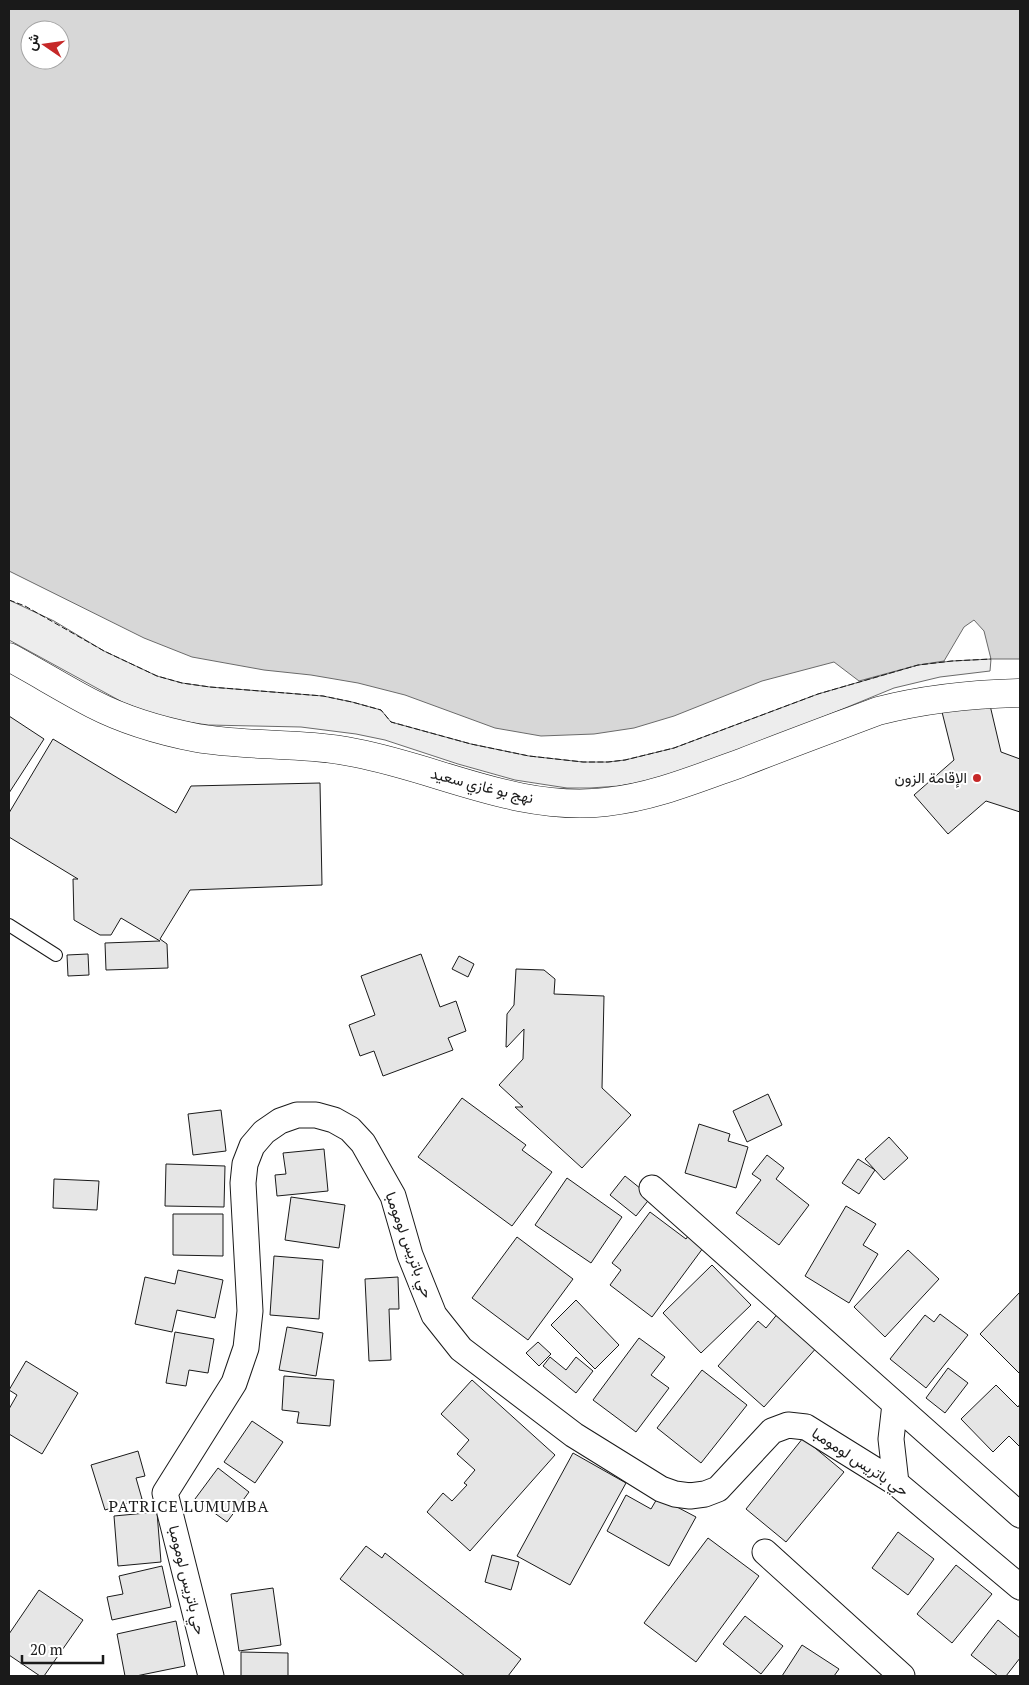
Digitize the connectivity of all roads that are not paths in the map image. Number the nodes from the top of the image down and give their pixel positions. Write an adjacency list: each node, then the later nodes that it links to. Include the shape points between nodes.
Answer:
1 (9, 657): 2 (street, نهج بو غازي سعيد, via 119,716 172,732 197,738 356,752 527,800 570,803 640,797 675,787 878,711 909,703 966,695)
2 (1020, 693)
3 (9, 925): 4 (lane)
4 (56, 955)
5 (652, 1188): 6 (street)
6 (895, 1404): 7 (street, via 891,1439); 8 (street)
7 (896, 1483): 10 (street, حي باتريس لومومبا); 11 (street, حي باتريس لومومبا, via 814,1431 797,1425 772,1431 718,1489 690,1496 661,1489 574,1435 461,1349 434,1315 410,1254 393,1196 363,1143 350,1129 334,1120 316,1114 297,1115 264,1132 252,1146 245,1164 243,1183 250,1311 246,1348 234,1383 165,1493)
8 (1020, 1515)
9 (764, 1552): 12 (street)
10 (1020, 1587)
11 (211, 1676)
12 (902, 1676)

